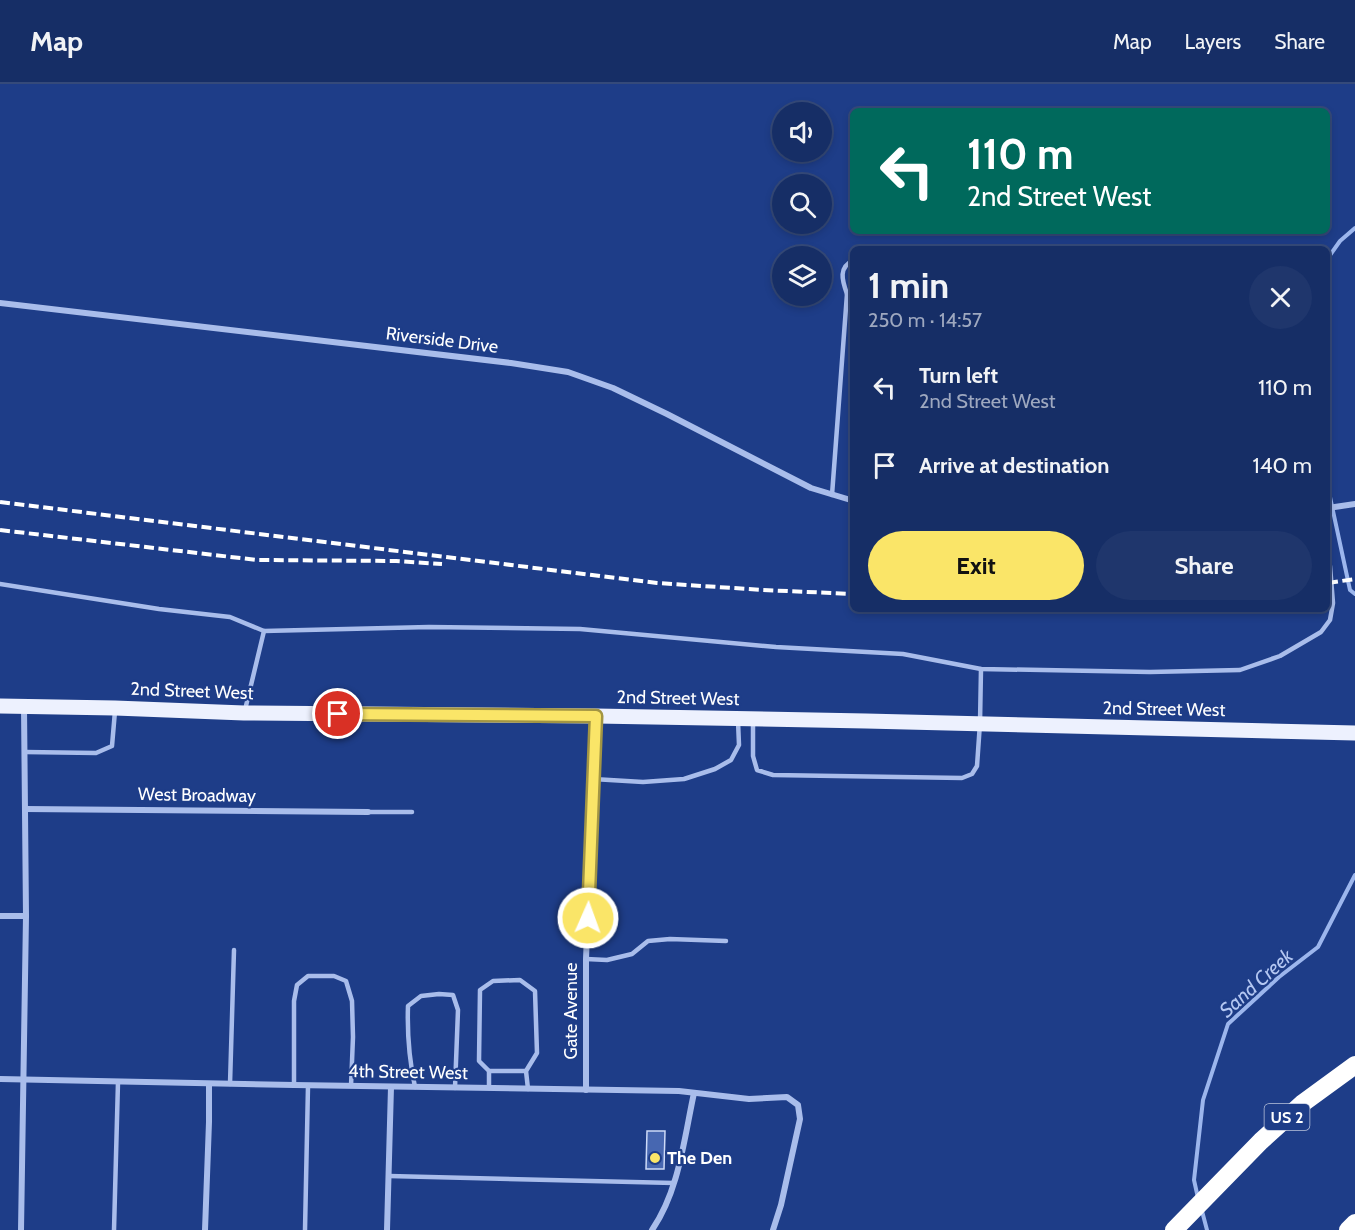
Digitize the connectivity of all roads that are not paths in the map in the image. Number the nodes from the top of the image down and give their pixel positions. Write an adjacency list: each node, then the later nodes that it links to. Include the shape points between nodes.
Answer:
1 (850, 262): 3 (lane, via 842,275)
2 (850, 291): 3 (lane)
3 (847, 294): 5 (lane)
4 (0, 303): 5 (street, Riverside Drive, via 568,372 613,388)
5 (832, 495): 6 (street, Riverside Drive)
6 (850, 500)
7 (1355, 504): 8 (street)
8 (1330, 508)
9 (1330, 566): 12 (lane, via 1333,603 1330,620 1321,632 1280,656 1240,670)
10 (0, 584): 11 (lane, via 230,617)
11 (264, 631): 12 (lane, via 580,629 903,654); 16 (lane)
12 (981, 669): 19 (lane)
13 (0, 706): 14 (main road, 2nd Street West)
14 (24, 707): 15 (main road, 2nd Street West); 21 (street)
15 (115, 708): 16 (main road, 2nd Street West); 21 (lane, via 112,746 96,753)
16 (244, 713): 17 (main road, 2nd Street West)
17 (596, 716): 18 (main road, 2nd Street West); 22 (street, Gate Avenue)
18 (746, 719): 19 (main road, 2nd Street West); 19 (lane, via 757,770 773,775 962,778 972,774 977,766); 22 (lane, via 731,760 715,769 684,779)
19 (980, 723): 20 (main road, 2nd Street West)
20 (1355, 733)
21 (25, 752): 23 (street)
22 (593, 780): 30 (street, Gate Avenue)
23 (25, 809): 24 (street, West Broadway); 27 (street)
24 (368, 812): 25 (lane)
25 (412, 812)
26 (0, 916): 27 (street)
27 (26, 916): 35 (street)
28 (726, 941): 30 (lane, via 648,941 632,954 606,960)
29 (234, 950): 38 (lane)
30 (586, 959): 47 (street, Gate Avenue)
31 (1355, 1065): 52 (highway, US 2, via 1302,1103 1261,1140)
32 (489, 1071): 33 (lane); 33 (lane, via 479,1061 480,990 493,981 520,980 535,991 537,1053); 45 (lane)
33 (526, 1071): 46 (lane)
34 (0, 1079): 35 (street, 4th Street West)
35 (23, 1079): 36 (street, 4th Street West); 53 (street)
36 (118, 1082): 37 (street, 4th Street West); 54 (lane)
37 (209, 1084): 38 (street, 4th Street West); 55 (street)
38 (230, 1084): 39 (street, 4th Street West)
39 (294, 1085): 40 (street, 4th Street West); 41 (lane, via 294,1000 297,985 308,975 334,976 346,981 352,1001)
40 (308, 1086): 41 (street, 4th Street West); 56 (lane)
41 (351, 1086): 42 (street, 4th Street West)
42 (391, 1087): 43 (street, 4th Street West); 49 (street)
43 (415, 1087): 44 (street, 4th Street West); 44 (lane, via 409,1062 408,1006 421,996 440,993 453,995 458,1010)
44 (455, 1088): 45 (street, 4th Street West)
45 (489, 1088): 46 (street, 4th Street West)
46 (528, 1089): 47 (street, 4th Street West)
47 (586, 1090): 48 (street, 4th Street West)
48 (694, 1093): 50 (street); 59 (street, 4th Street West, via 748,1099 787,1097 798,1105 801,1119)
49 (389, 1176): 50 (lane); 57 (street)
50 (674, 1183): 58 (street)
51 (1355, 1223): 60 (highway)
52 (1175, 1229)
53 (21, 1230)
54 (114, 1230)
55 (206, 1230)
56 (306, 1230)
57 (387, 1230)
58 (652, 1230)
59 (773, 1230)
60 (1348, 1230)

